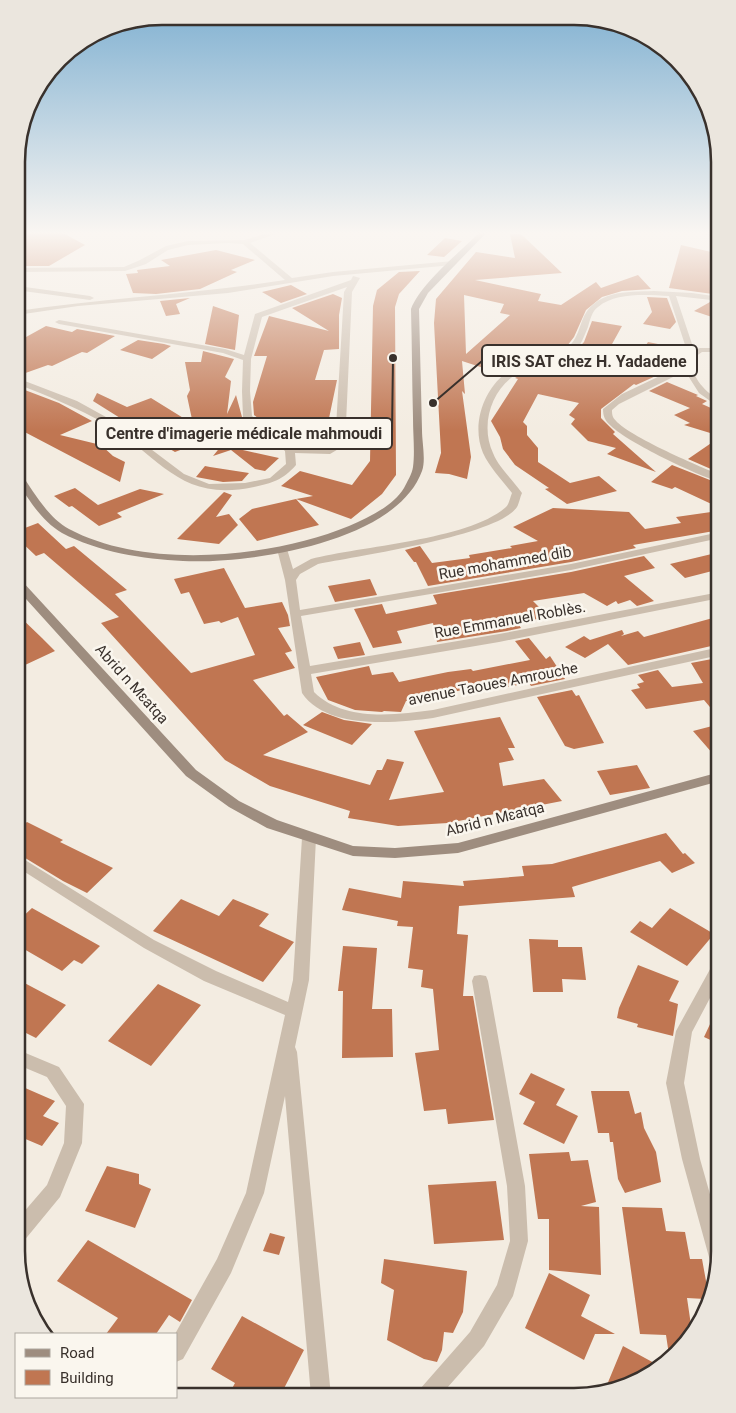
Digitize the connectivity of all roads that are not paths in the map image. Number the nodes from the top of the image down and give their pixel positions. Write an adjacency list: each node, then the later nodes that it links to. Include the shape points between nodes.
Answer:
1 (99, 299): 8 (street)
2 (138, 299): 8 (street)
3 (306, 299): 13 (street, via 258,316)
4 (348, 299): 17 (street, via 340,445 330,451)
5 (419, 299): 21 (main road, via 415,309 418,469 413,482 389,508 367,521 347,531)
6 (605, 299): 22 (street, via 595,305 584,320 577,344 570,351 507,375 489,400 482,433 488,453 517,493 512,507 493,520 470,529 316,561 296,572)
7 (674, 299): 12 (street)
8 (115, 301): 9 (street)
9 (25, 312)
10 (59, 322): 13 (street, via 215,349)
11 (711, 350): 12 (street, via 700,350)
12 (692, 355): 14 (street)
13 (247, 359): 17 (street, via 248,417)
14 (686, 367): 16 (street, via 691,378); 18 (street, via 673,376 617,400 607,409 608,417 643,442)
15 (25, 384): 17 (street, via 74,403 112,424 181,476 208,487 245,486 272,480 290,465)
16 (711, 397)
17 (290, 450)
18 (711, 475)
19 (25, 485): 21 (main road, via 53,521 65,530 92,540 156,555 199,558 232,557)
20 (711, 537): 25 (street, Rue mohammed dib, via 571,567)
21 (282, 549): 22 (street, avenue Taoues Amrouche)
22 (290, 580): 25 (street, avenue Taoues Amrouche)
23 (25, 592): 29 (main road, Abrid n Mɛatqa, via 191,774 234,804 272,824)
24 (711, 597): 27 (street, Rue Emmanuel Roblès., via 499,638)
25 (295, 614): 27 (street, avenue Taoues Amrouche)
26 (711, 653): 27 (street, avenue Taoues Amrouche, via 433,714 386,719 326,708 314,701 308,693)
27 (304, 671)
28 (711, 778): 29 (main road, Abrid n Mɛatqa, via 458,848 395,853 353,852)
29 (309, 838): 33 (street, via 301,980)
30 (25, 865): 33 (street, via 149,944 210,976)
31 (480, 981): 40 (street, via 516,1186 519,1241 506,1288 477,1338)
32 (711, 982): 37 (street, via 684,1031 675,1083 690,1159)
33 (294, 1012): 34 (street)
34 (288, 1040): 38 (street, via 255,1193 224,1266); 39 (street)
35 (25, 1060): 36 (street, via 53,1072 75,1104 73,1143 54,1191)
36 (25, 1225)
37 (711, 1231)
38 (178, 1348)
39 (320, 1388)
40 (434, 1388)

